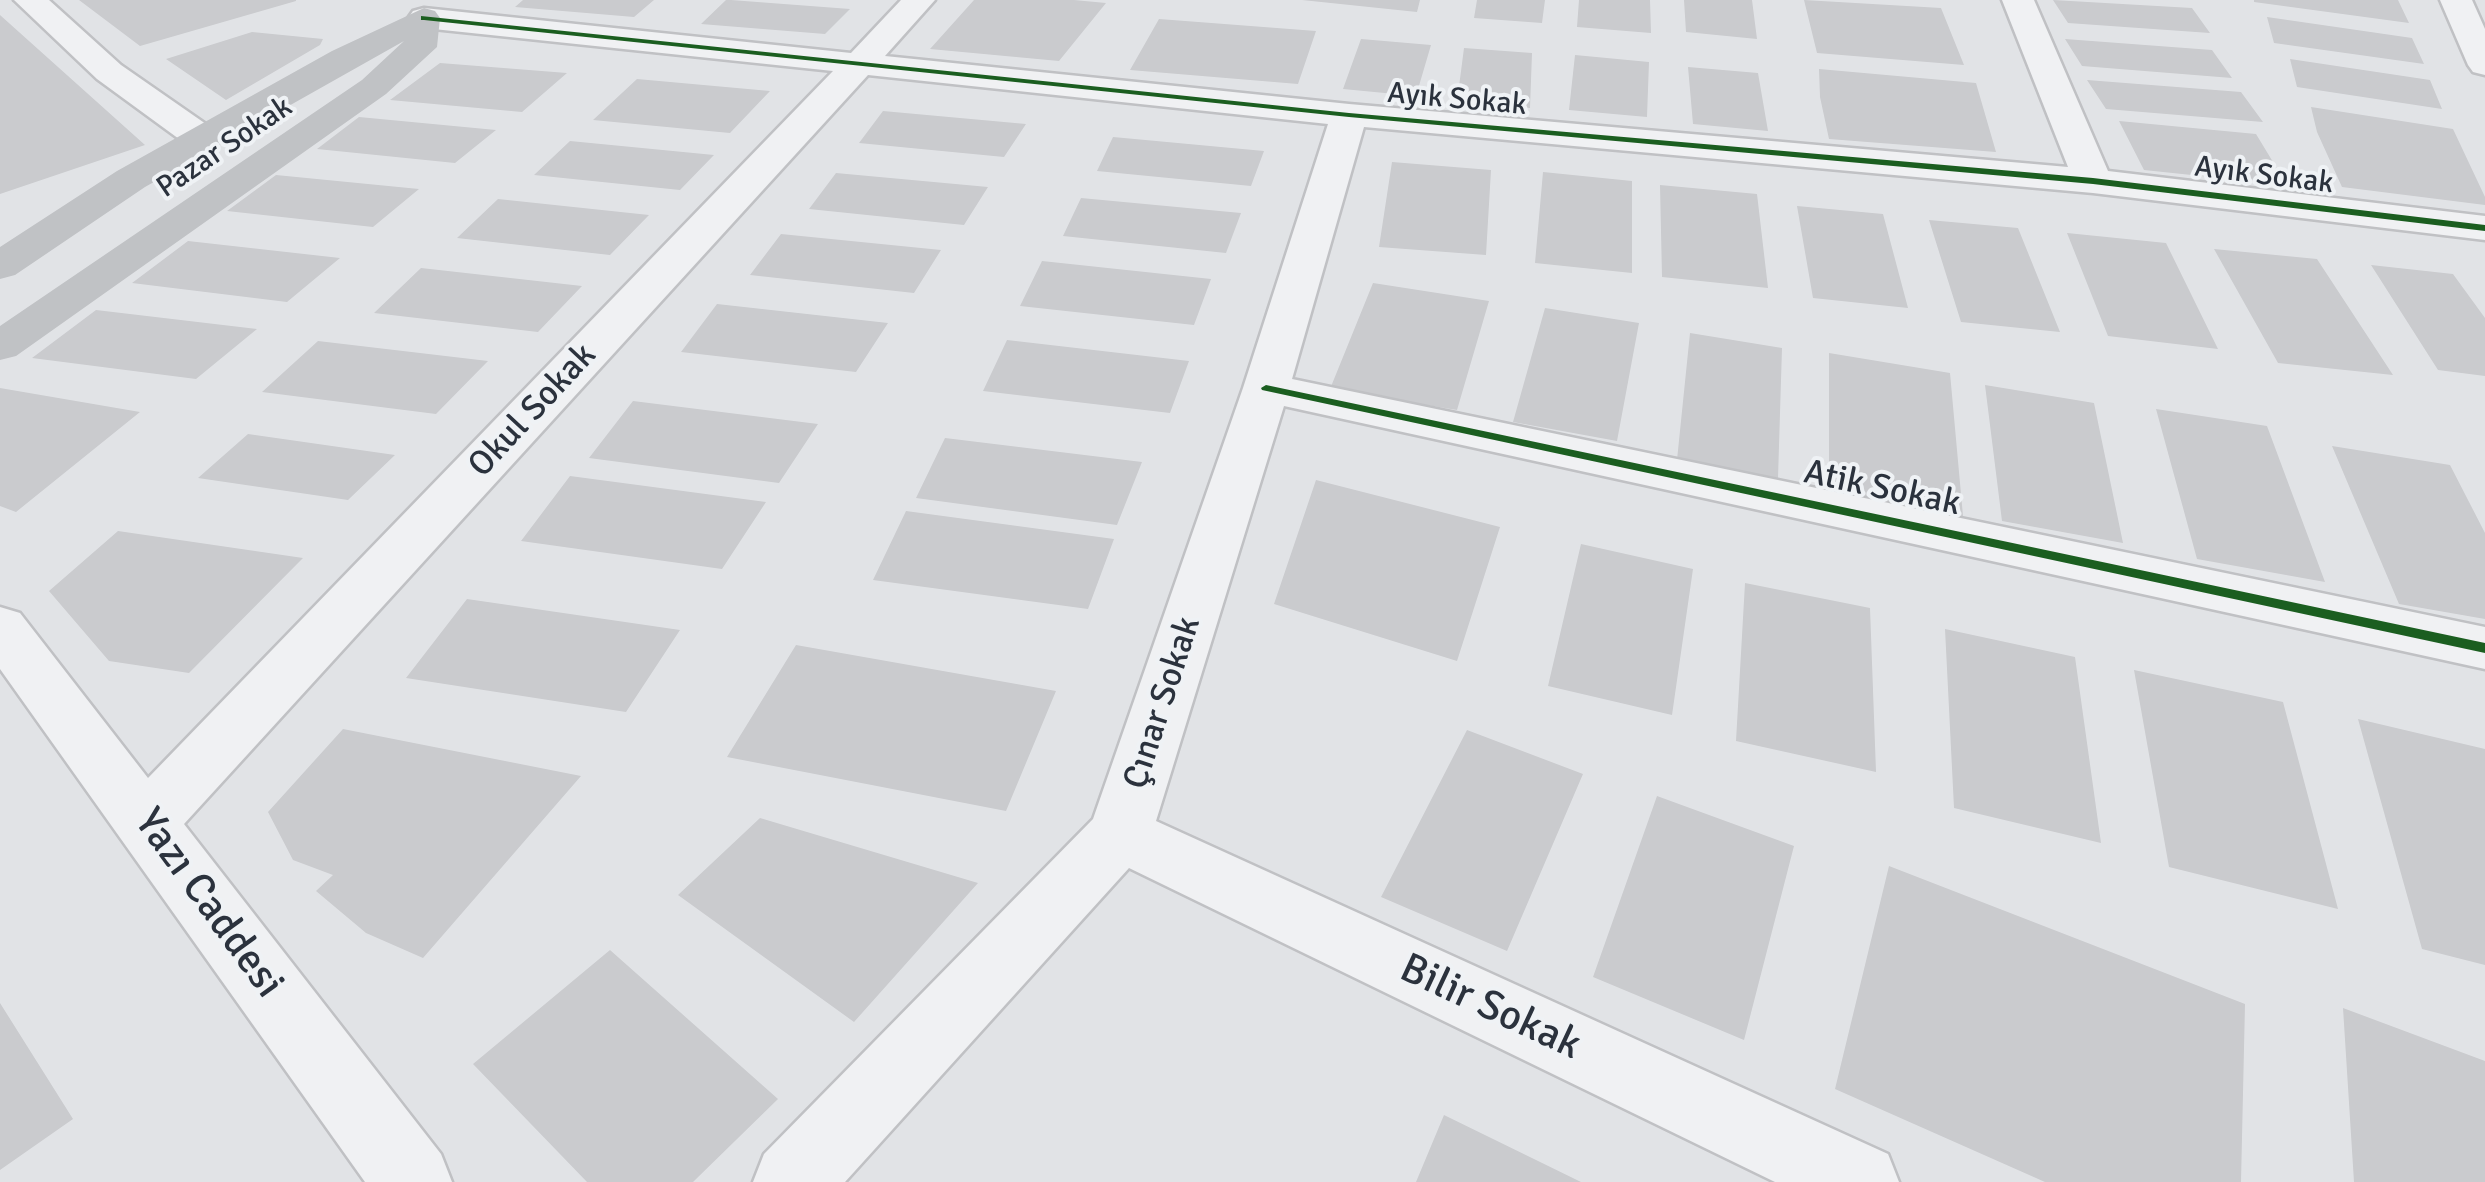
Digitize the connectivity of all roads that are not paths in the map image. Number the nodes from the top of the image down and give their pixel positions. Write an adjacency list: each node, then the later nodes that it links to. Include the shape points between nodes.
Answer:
1 (30, 0): 9 (street, via 109,72)
2 (919, 0): 6 (street, Okul Sokak)
3 (2018, 0): 10 (street)
4 (2456, 0): 7 (street)
5 (438, 9): 6 (street, Ayık Sokak); 9 (main road); 13 (main road, Pazar Sokak); 14 (main road); 15 (main road, via 420,46 374,87)
6 (863, 62): 8 (street, Ayık Sokak); 19 (street, Okul Sokak)
7 (2485, 65)
8 (1349, 116): 10 (street, Ayık Sokak); 16 (street, Çınar Sokak)
9 (202, 138): 12 (main road)
10 (2093, 181): 11 (street, Ayık Sokak)
11 (2485, 228)
12 (0, 266)
13 (0, 300)
14 (0, 320)
15 (0, 346)
16 (1266, 388): 18 (street, Atik Sokak); 20 (street, Çınar Sokak)
17 (0, 628): 19 (street, Yazı Caddesi)
18 (2485, 648)
19 (146, 821): 21 (street, Yazı Caddesi)
20 (1120, 834): 22 (street, Çınar Sokak); 23 (street, Bilir Sokak)
21 (413, 1182)
22 (792, 1182)
23 (1860, 1182)

